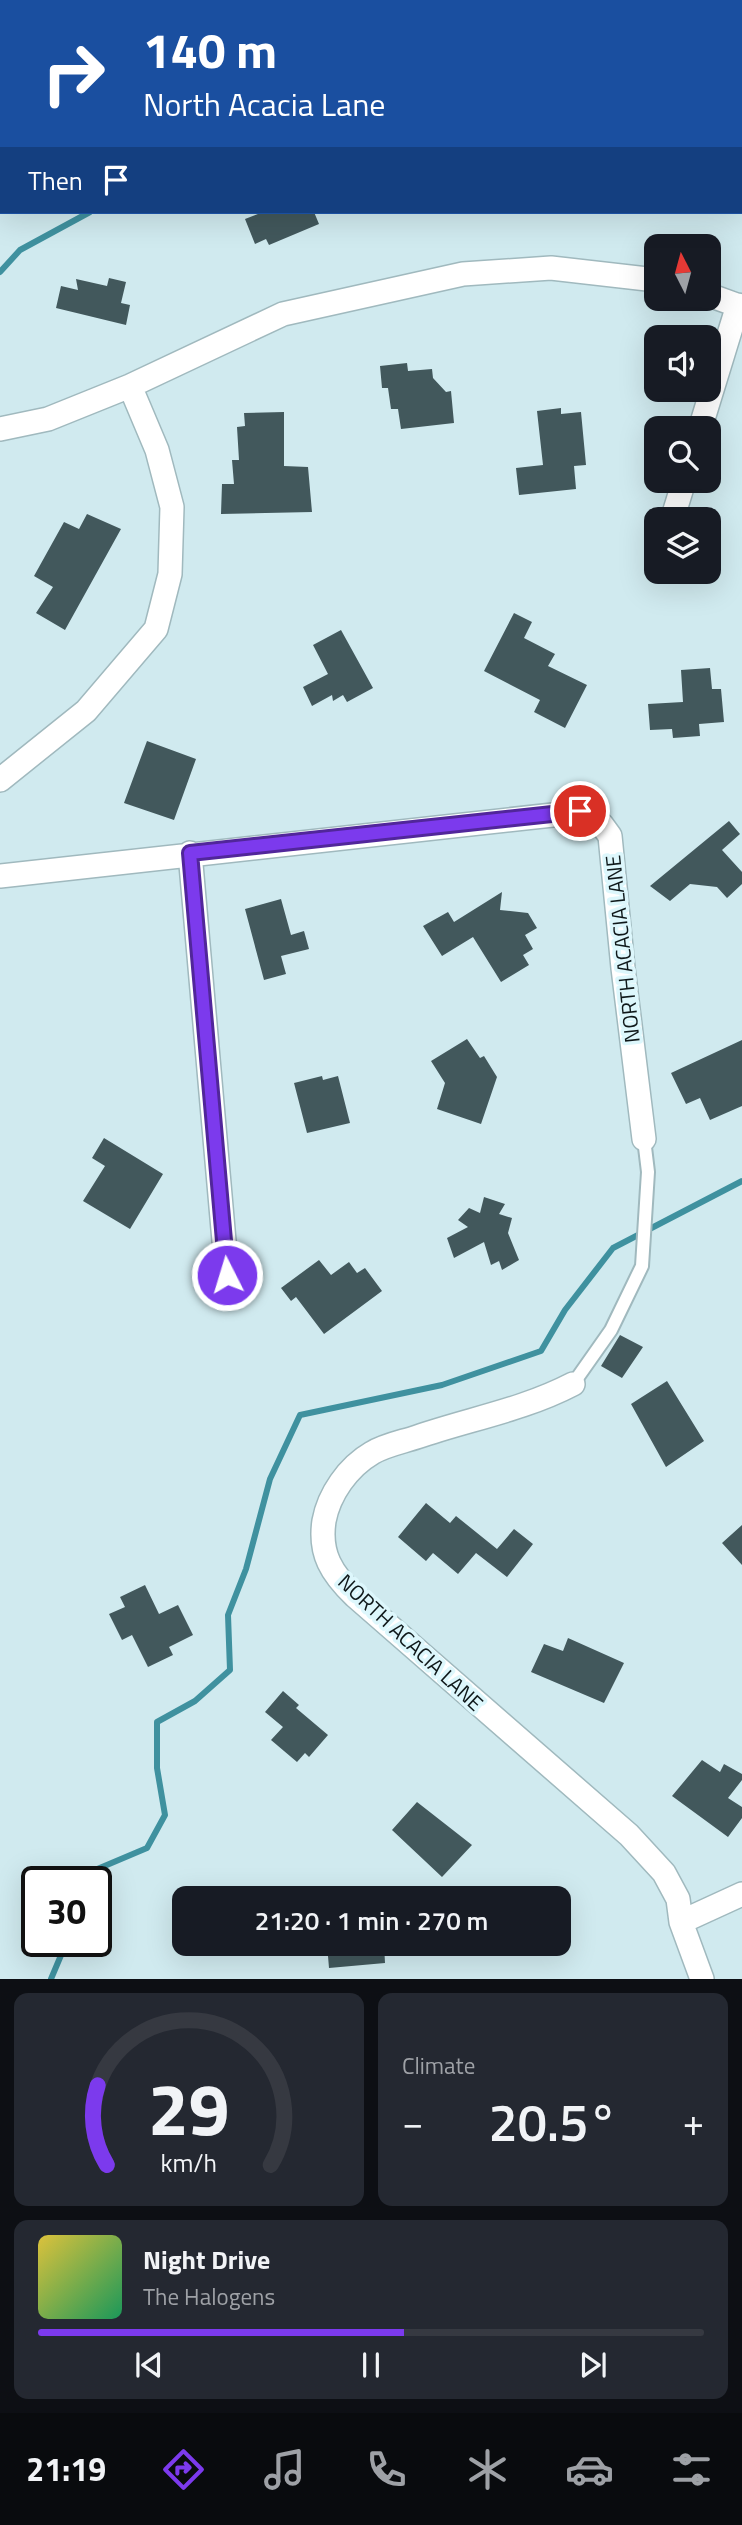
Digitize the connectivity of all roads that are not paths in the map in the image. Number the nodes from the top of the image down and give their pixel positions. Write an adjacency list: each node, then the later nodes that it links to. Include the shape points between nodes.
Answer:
1 (644, 279): 4 (street, via 551,268 463,274 283,314)
2 (721, 299): 3 (street)
3 (740, 306): 5 (street)
4 (131, 387): 6 (street, via 48,419); 7 (street, via 157,450 172,507 170,574 156,629 86,711)
5 (704, 416)
6 (0, 429)
7 (0, 780)
8 (190, 853): 9 (street, NORTH ACACIA LANE); 10 (street, NORTH ACACIA LANE, via 580,811 610,836); 11 (street)
9 (0, 876)
10 (644, 1139): 12 (lane, via 648,1172 642,1266 611,1330)
11 (227, 1275)
12 (573, 1384): 14 (street, NORTH ACACIA LANE, via 542,1400 446,1426 372,1453 334,1493 325,1515 323,1547 338,1580 355,1596 629,1835 664,1873 677,1899)
13 (742, 1894): 14 (street)
14 (681, 1922): 15 (street, NORTH ACACIA LANE)
15 (702, 1979)

